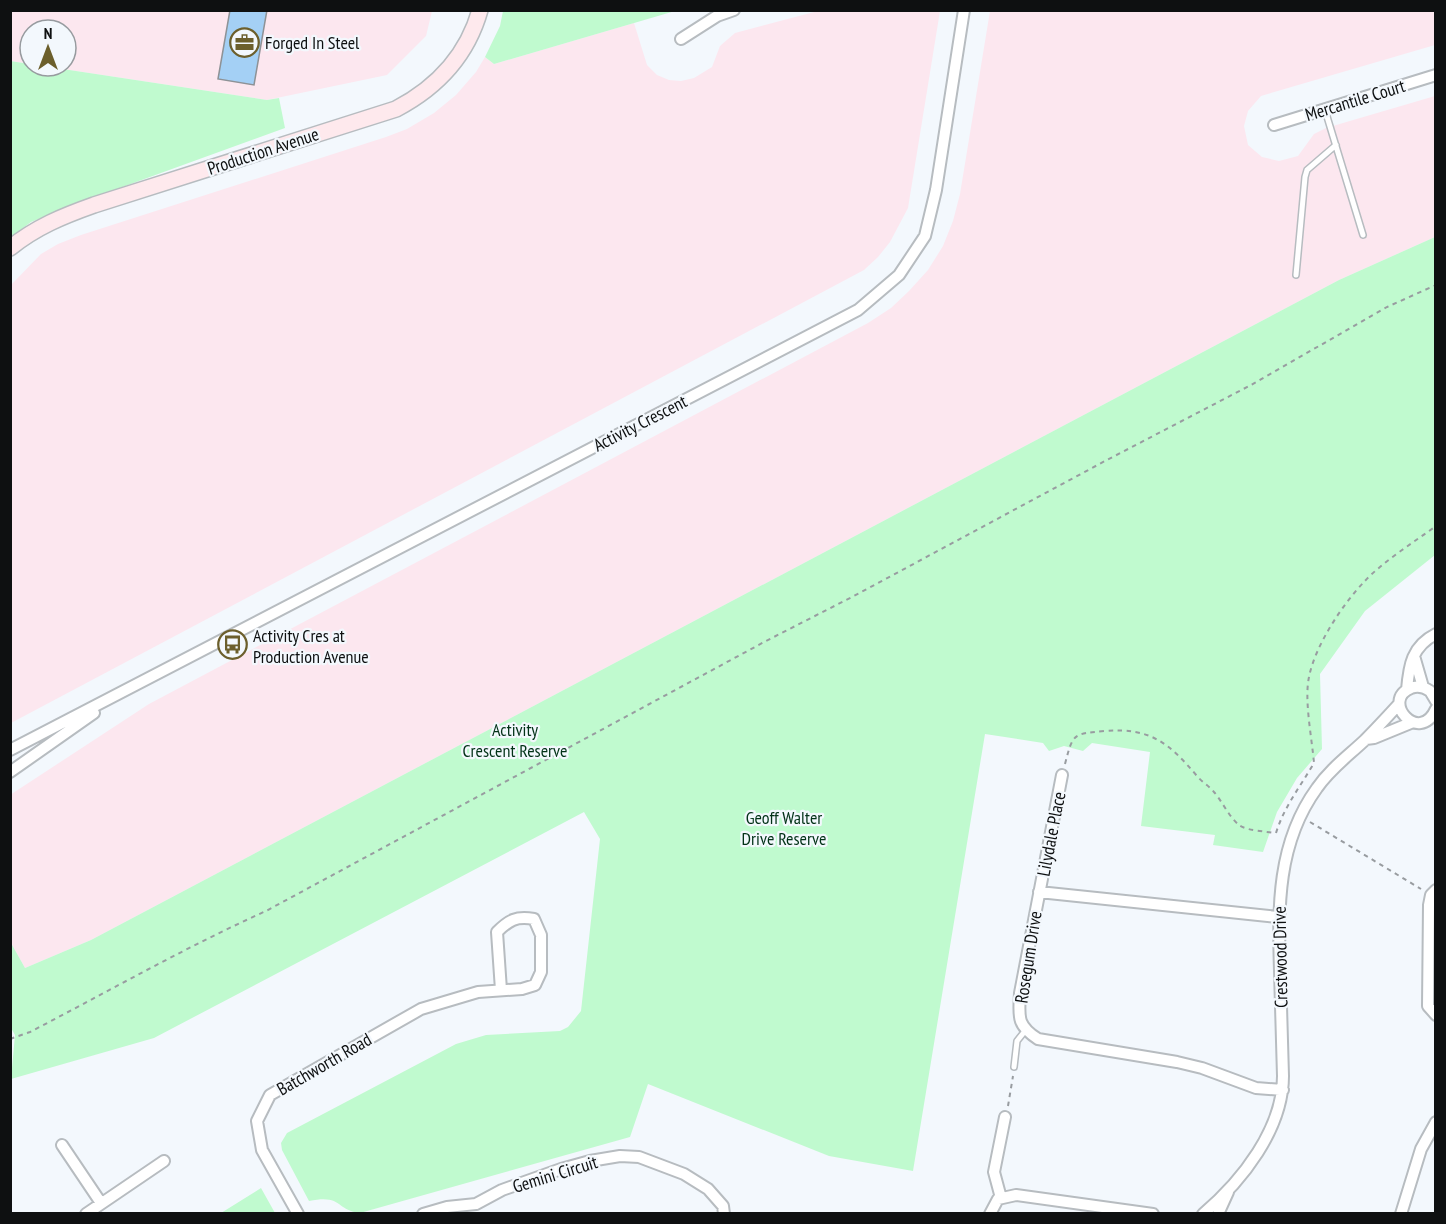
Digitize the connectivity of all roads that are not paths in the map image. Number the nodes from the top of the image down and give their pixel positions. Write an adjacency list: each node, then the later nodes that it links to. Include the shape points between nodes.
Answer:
1 (480, 10): 10 (main road, Production Avenue, via 464,49 441,78 396,109 94,205 53,220)
2 (734, 10): 4 (street)
3 (964, 10): 15 (street, Activity Crescent, via 936,190 925,236 898,275 858,310)
4 (681, 39)
5 (1436, 75): 6 (street, Mercantile Court)
6 (1325, 110): 7 (street, Mercantile Court); 8 (lane)
7 (1274, 125)
8 (1336, 145): 9 (lane); 11 (lane, via 1307,170)
9 (1363, 235)
10 (10, 248)
11 (1296, 275)
12 (1436, 634): 13 (street, via 1422,642)
13 (1413, 656): 14 (street); 16 (street)
14 (1423, 687): 16 (street); 17 (street)
15 (128, 688): 22 (street, Activity Crescent); 23 (street, Activity Crescent)
16 (1407, 690): 18 (street, Crestwood Drive)
17 (1434, 696)
18 (1399, 704): 20 (street, via 1403,716); 21 (street, Crestwood Drive)
19 (1435, 712): 20 (street, Crestwood Drive, via 1422,722)
20 (1413, 722): 21 (street, Crestwood Drive)
21 (1366, 739): 27 (street, Crestwood Drive, via 1316,788 1300,816 1282,867)
22 (10, 750)
23 (10, 772)
24 (1062, 775): 25 (street, Lilydale Place)
25 (1039, 892): 27 (street, Rosegum Drive); 30 (street, Rosegum Drive, via 1020,993 1019,1016)
26 (1433, 892): 29 (street, via 1429,905 1428,1006)
27 (1278, 916): 32 (street, Crestwood Drive)
28 (501, 990): 28 (street, Batchworth Road, via 497,932 507,921 520,916 534,919 541,935 541,972 535,985); 43 (street, Batchworth Road, via 478,992 421,1009 270,1095 257,1121 262,1150)
29 (1436, 1015)
30 (1025, 1031): 31 (lane, via 1017,1041); 32 (street, via 1038,1039 1177,1062 1251,1086)
31 (1014, 1067)
32 (1282, 1090): 37 (street, Crestwood Drive, via 1277,1113 1264,1139)
33 (1005, 1118): 38 (street, via 994,1172)
34 (1436, 1122): 49 (street, via 1421,1149)
35 (62, 1145): 39 (street)
36 (164, 1161): 39 (street)
37 (1230, 1189): 47 (street, Crestwood Drive); 48 (street, Crestwood Drive)
38 (1001, 1198): 41 (street, via 1016,1195); 46 (street)
39 (101, 1203): 42 (street)
40 (477, 1209): 44 (street, Gemini Circuit, via 447,1207); 45 (street, Gemini Circuit, via 502,1190 561,1169 620,1156 639,1157 684,1174 708,1189 723,1206)
41 (1149, 1213)
42 (86, 1214)
43 (298, 1214)
44 (423, 1214)
45 (724, 1214)
46 (990, 1214)
47 (1203, 1214)
48 (1218, 1214)
49 (1401, 1214)

